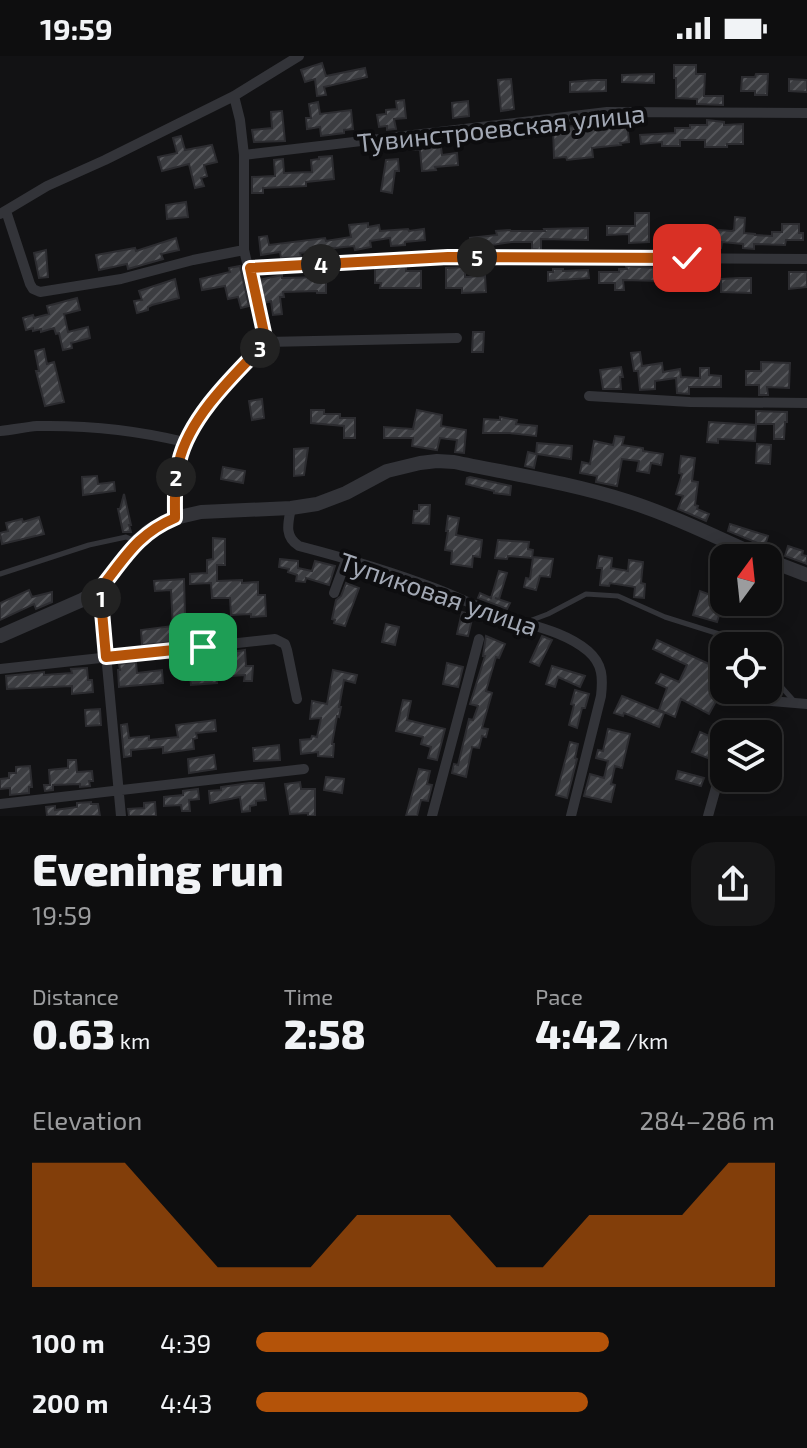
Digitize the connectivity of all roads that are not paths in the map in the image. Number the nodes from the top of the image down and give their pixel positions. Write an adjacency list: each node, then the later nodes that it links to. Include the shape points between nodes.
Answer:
1 (299, 56): 2 (street)
2 (234, 96): 4 (street); 5 (street, via 47,186)
3 (807, 113): 4 (street, Тувинстроевская улица, via 607,112)
4 (244, 155): 6 (street)
5 (3, 213): 6 (street, via 30,284 40,292)
6 (244, 250): 8 (street)
7 (807, 259): 8 (street, via 448,257)
8 (250, 268): 10 (street)
9 (457, 338): 10 (street)
10 (266, 342): 14 (street, via 199,417)
11 (589, 396): 12 (street)
12 (807, 403)
13 (0, 431): 14 (street, via 34,426 114,428)
14 (185, 442): 16 (street, via 174,487)
15 (291, 508): 16 (street); 18 (street, via 317,504 395,469 454,462 627,501); 19 (street, Тупиковая улица, via 292,542)
16 (175, 518): 17 (street)
17 (137, 541): 21 (lane, via 126,537 89,545); 23 (street)
18 (732, 544)
19 (347, 558): 24 (street); 25 (street, Тупиковая улица)
20 (782, 565): 22 (street)
21 (0, 574)
22 (807, 575)
23 (100, 589): 27 (street); 29 (street)
24 (334, 593)
25 (529, 624): 26 (lane, via 586,594 618,596); 40 (street, Тупиковая улица, via 589,652 603,678)
26 (713, 632)
27 (0, 636)
28 (479, 639): 39 (street)
29 (106, 657): 30 (street); 32 (street, via 280,640); 35 (street)
30 (0, 669)
31 (782, 685): 33 (lane)
32 (297, 699)
33 (801, 703)
34 (304, 769): 35 (street)
35 (118, 791): 37 (street); 38 (street)
36 (715, 792): 41 (street)
37 (0, 804)
38 (121, 816)
39 (432, 816)
40 (571, 816)
41 (708, 816)

